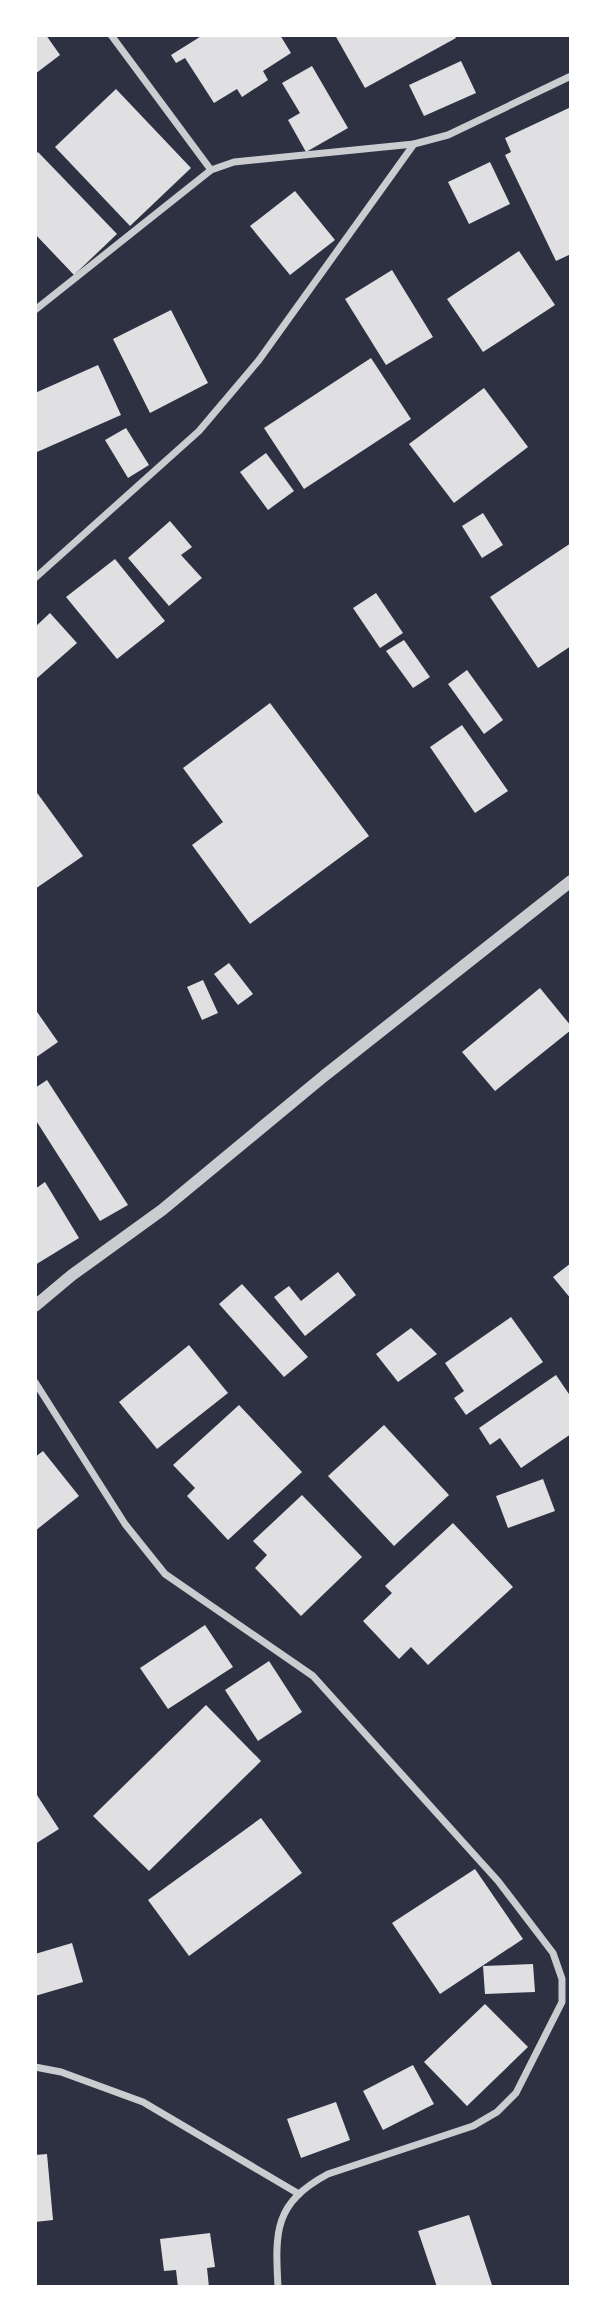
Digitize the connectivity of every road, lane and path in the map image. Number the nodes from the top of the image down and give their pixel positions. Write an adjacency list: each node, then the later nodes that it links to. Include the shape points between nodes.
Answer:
1 (111, 35): 4 (street)
2 (571, 76): 3 (street, via 448,135)
3 (414, 144): 4 (street, via 234,162); 6 (street, via 274,339 199,431)
4 (211, 170): 5 (street)
5 (35, 310)
6 (35, 578)
7 (571, 881): 8 (street, via 162,1210)
8 (35, 1306)
9 (35, 1382): 11 (street, via 125,1524 165,1574 313,1676 498,1881 553,1954 562,1979 562,2002 516,2093 497,2112 473,2126 328,2174)
10 (35, 2067): 11 (street, via 143,2102)
11 (299, 2194): 12 (street, via 278,2230)
12 (278, 2287)

